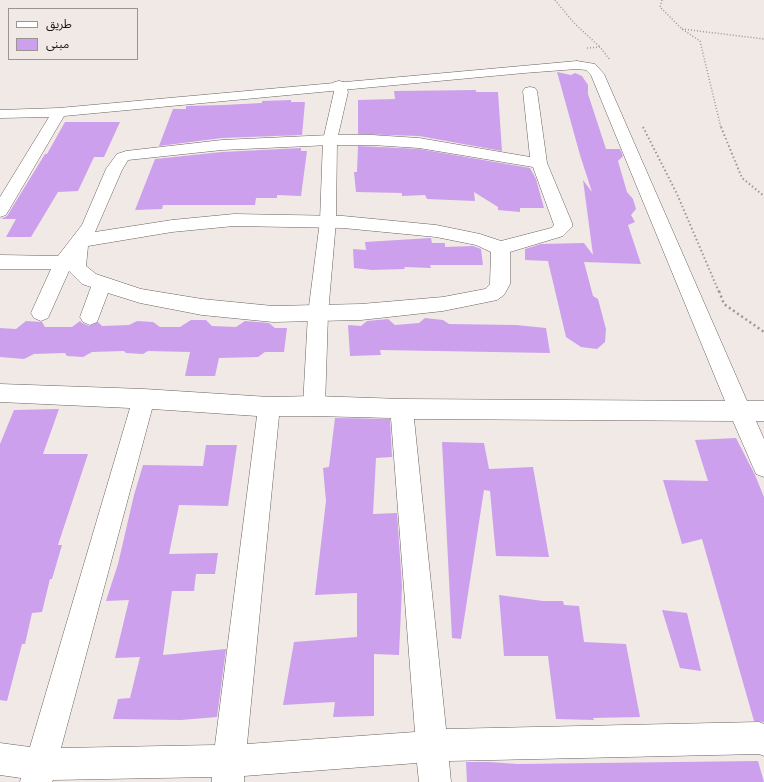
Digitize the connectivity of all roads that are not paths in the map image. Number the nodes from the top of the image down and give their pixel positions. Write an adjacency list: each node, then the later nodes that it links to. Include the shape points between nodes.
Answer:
1 (339, 85): 3 (street); 5 (street, via 341,92); 22 (street, via 590,67 600,81)
2 (530, 91): 6 (street)
3 (59, 112): 4 (street); 7 (street)
4 (0, 114)
5 (330, 140): 6 (street, via 419,143); 8 (street); 9 (street, via 222,145 123,157 114,169 90,227)
6 (539, 162): 10 (street, via 563,227 557,232)
7 (0, 211)
8 (328, 221): 9 (street, via 234,220 172,226); 10 (street, via 436,231 480,240); 15 (street)
9 (80, 241): 12 (street); 13 (street, via 76,268 84,277)
10 (500, 248): 15 (street, via 500,284 490,295 443,304)
11 (0, 262): 12 (street)
12 (63, 263): 14 (street)
13 (102, 284): 15 (street, via 140,296 202,307 274,314); 16 (street)
14 (41, 313)
15 (318, 314): 20 (street)
16 (90, 317)
17 (1, 395): 18 (street)
18 (144, 399): 19 (street); 29 (street)
19 (269, 406): 20 (street); 28 (street)
20 (314, 406): 21 (street)
21 (402, 409): 22 (street); 26 (street)
22 (741, 410): 23 (street); 24 (street)
23 (764, 411)
24 (764, 466)
25 (762, 743): 26 (street)
26 (432, 746): 28 (street); 30 (street)
27 (0, 759): 29 (street)
28 (228, 772): 29 (street)
29 (38, 773)
30 (435, 782)

